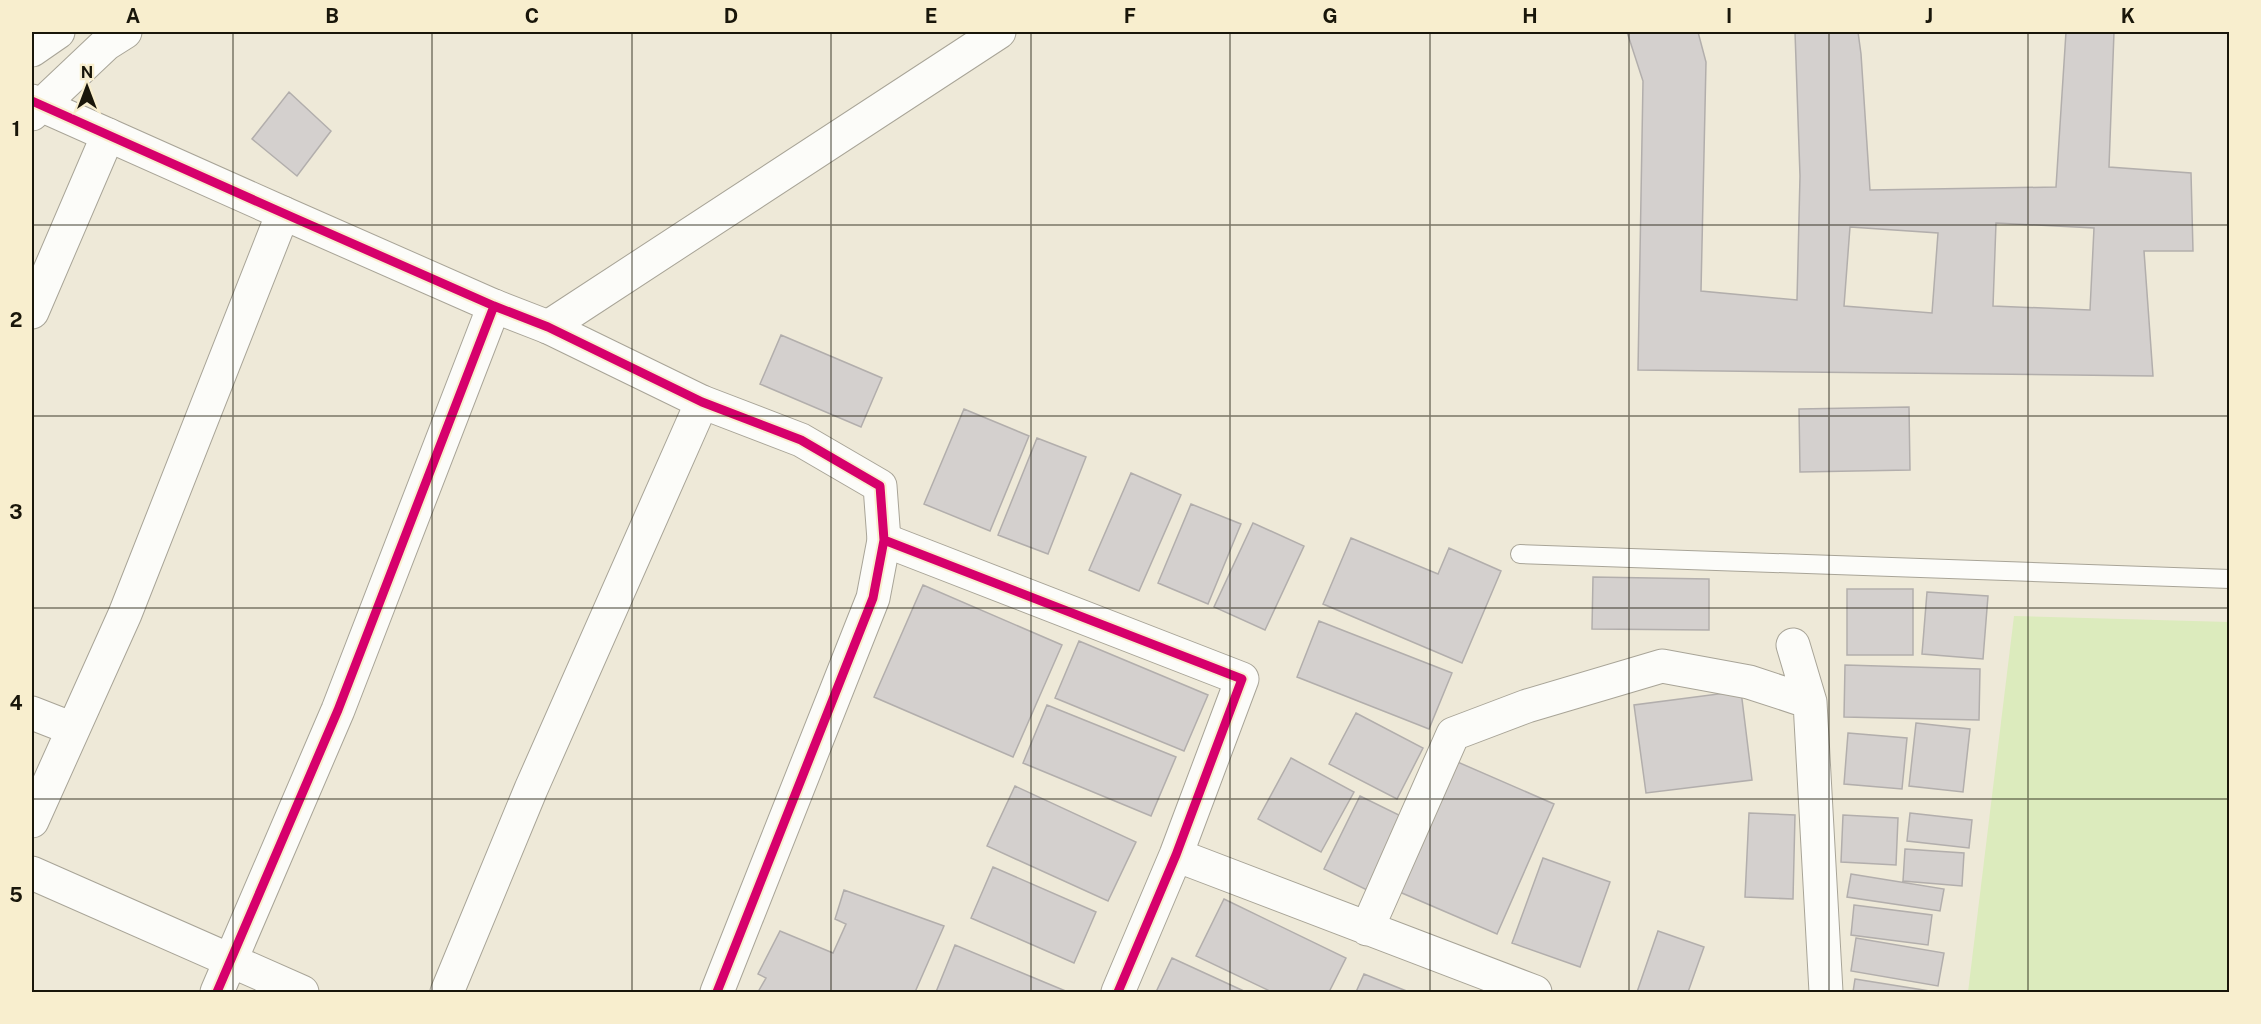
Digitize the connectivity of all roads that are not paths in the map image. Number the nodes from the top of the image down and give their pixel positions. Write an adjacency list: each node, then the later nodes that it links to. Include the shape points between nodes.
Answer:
1 (58, 32): 4 (street)
2 (125, 32): 5 (street)
3 (999, 32): 10 (street)
4 (32, 50)
5 (34, 106): 6 (street)
6 (108, 135): 7 (street); 9 (street)
7 (283, 213): 8 (street); 18 (street, via 125,614)
8 (494, 306): 10 (street); 23 (street, via 338,710)
9 (32, 312)
10 (548, 327): 11 (street)
11 (702, 402): 12 (street, via 801,440 880,486); 26 (street, via 531,789)
12 (884, 540): 20 (street, via 1242,679); 27 (street, via 873,598)
13 (1520, 554): 14 (lane)
14 (2229, 579)
15 (1793, 645): 16 (street)
16 (1810, 702): 22 (street, via 1749,682 1662,666 1527,706 1453,734); 30 (street)
17 (32, 713): 18 (street)
18 (73, 729): 19 (street)
19 (32, 821)
20 (1176, 855): 22 (street); 28 (street)
21 (32, 873): 23 (street)
22 (1367, 929): 29 (street)
23 (230, 960): 24 (street); 25 (street)
24 (217, 993)
25 (302, 993)
26 (447, 993)
27 (717, 993)
28 (1118, 993)
29 (1535, 993)
30 (1826, 993)

